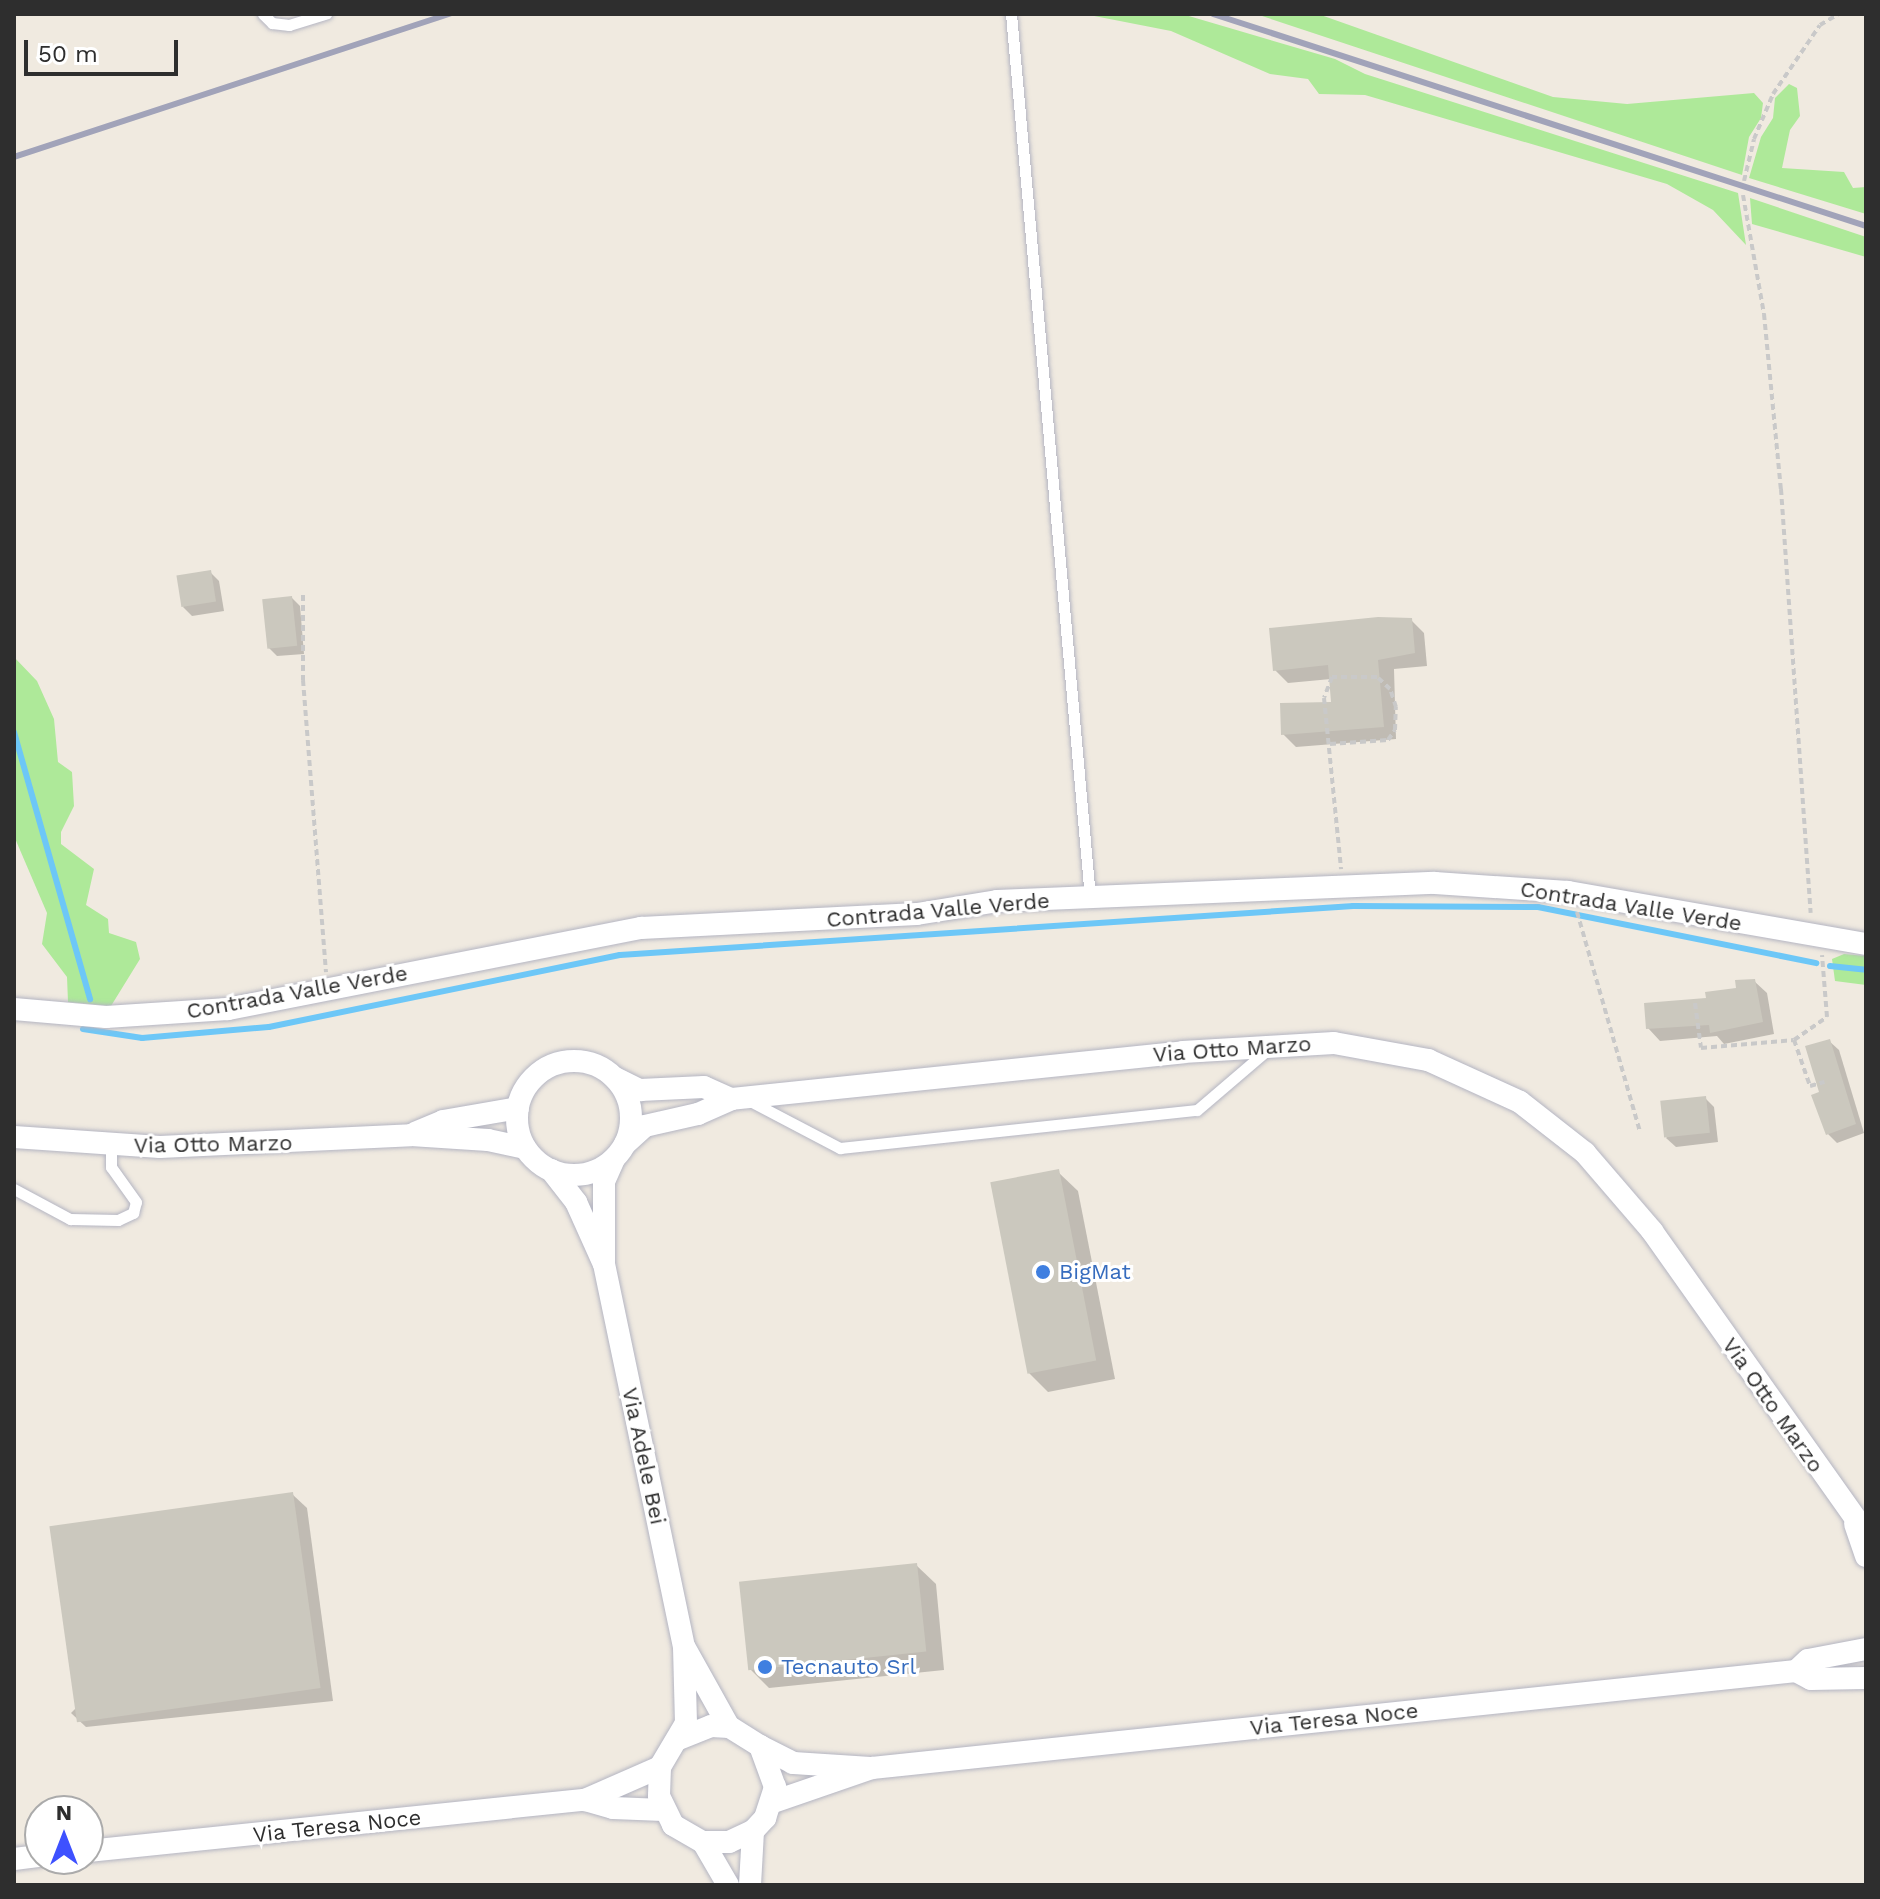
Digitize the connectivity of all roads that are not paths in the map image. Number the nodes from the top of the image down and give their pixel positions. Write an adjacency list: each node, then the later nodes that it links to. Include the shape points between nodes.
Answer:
1 (263, 14): 2 (lane, via 272,23 289,25)
2 (326, 14)
3 (1011, 14): 4 (lane)
4 (1090, 898): 5 (street, Contrada Valle Verde, via 1435,883 1532,888); 6 (street, Contrada Valle Verde, via 997,901 903,915 641,928 228,1009 106,1017)
5 (1866, 944)
6 (14, 1009)
7 (1281, 1043): 9 (street, Via Otto Marzo); 9 (lane, via 1240,1070 1197,1110 840,1148); 19 (street, Via Otto Marzo, via 1334,1043 1428,1060 1508,1096 1566,1136 1652,1231)
8 (615, 1078): 9 (street, Via Otto Marzo, via 640,1090 704,1087); 10 (street, via 583,1061 549,1066 525,1089); 15 (street, via 631,1108)
9 (736, 1098): 15 (street, Via Otto Marzo, via 698,1114 645,1126)
10 (518, 1108): 11 (street, Via Otto Marzo, via 443,1121); 14 (street)
11 (411, 1135): 13 (street, Via Otto Marzo, via 208,1147); 14 (street, Via Otto Marzo)
12 (14, 1137): 13 (street, Via Otto Marzo)
13 (111, 1145): 17 (lane, via 111,1167 136,1202 133,1213 118,1220 70,1219)
14 (525, 1148): 16 (street)
15 (620, 1152): 16 (street, via 583,1174); 18 (street, via 604,1181)
16 (551, 1170): 18 (street, via 576,1202)
17 (14, 1189)
18 (604, 1264): 21 (street, Via Adele Bei)
19 (1860, 1528): 20 (street, Via Otto Marzo)
20 (1866, 1556)
21 (684, 1647): 25 (street, Via Adele Bei); 26 (street, Via Adele Bei, via 686,1723)
22 (1866, 1649): 23 (street, Via Teresa Noce, via 1808,1660)
23 (1796, 1671): 24 (street, Via Teresa Noce, via 1811,1679); 29 (street, Via Teresa Noce)
24 (1866, 1678)
25 (729, 1727): 26 (street, via 694,1730); 27 (street)
26 (679, 1739): 28 (street)
27 (760, 1746): 29 (street, Via Teresa Noce, via 793,1763); 31 (street, via 774,1772)
28 (660, 1767): 30 (street, Via Teresa Noce); 32 (street)
29 (872, 1768): 31 (street, Via Teresa Noce)
30 (585, 1800): 32 (street, Via Teresa Noce, via 613,1808); 35 (street, Via Teresa Noce)
31 (773, 1802): 33 (street)
32 (663, 1810): 34 (street, via 673,1825)
33 (753, 1831): 34 (street, via 729,1842); 37 (street)
34 (703, 1842): 36 (street)
35 (104, 1849)
36 (728, 1885)
37 (750, 1885)

